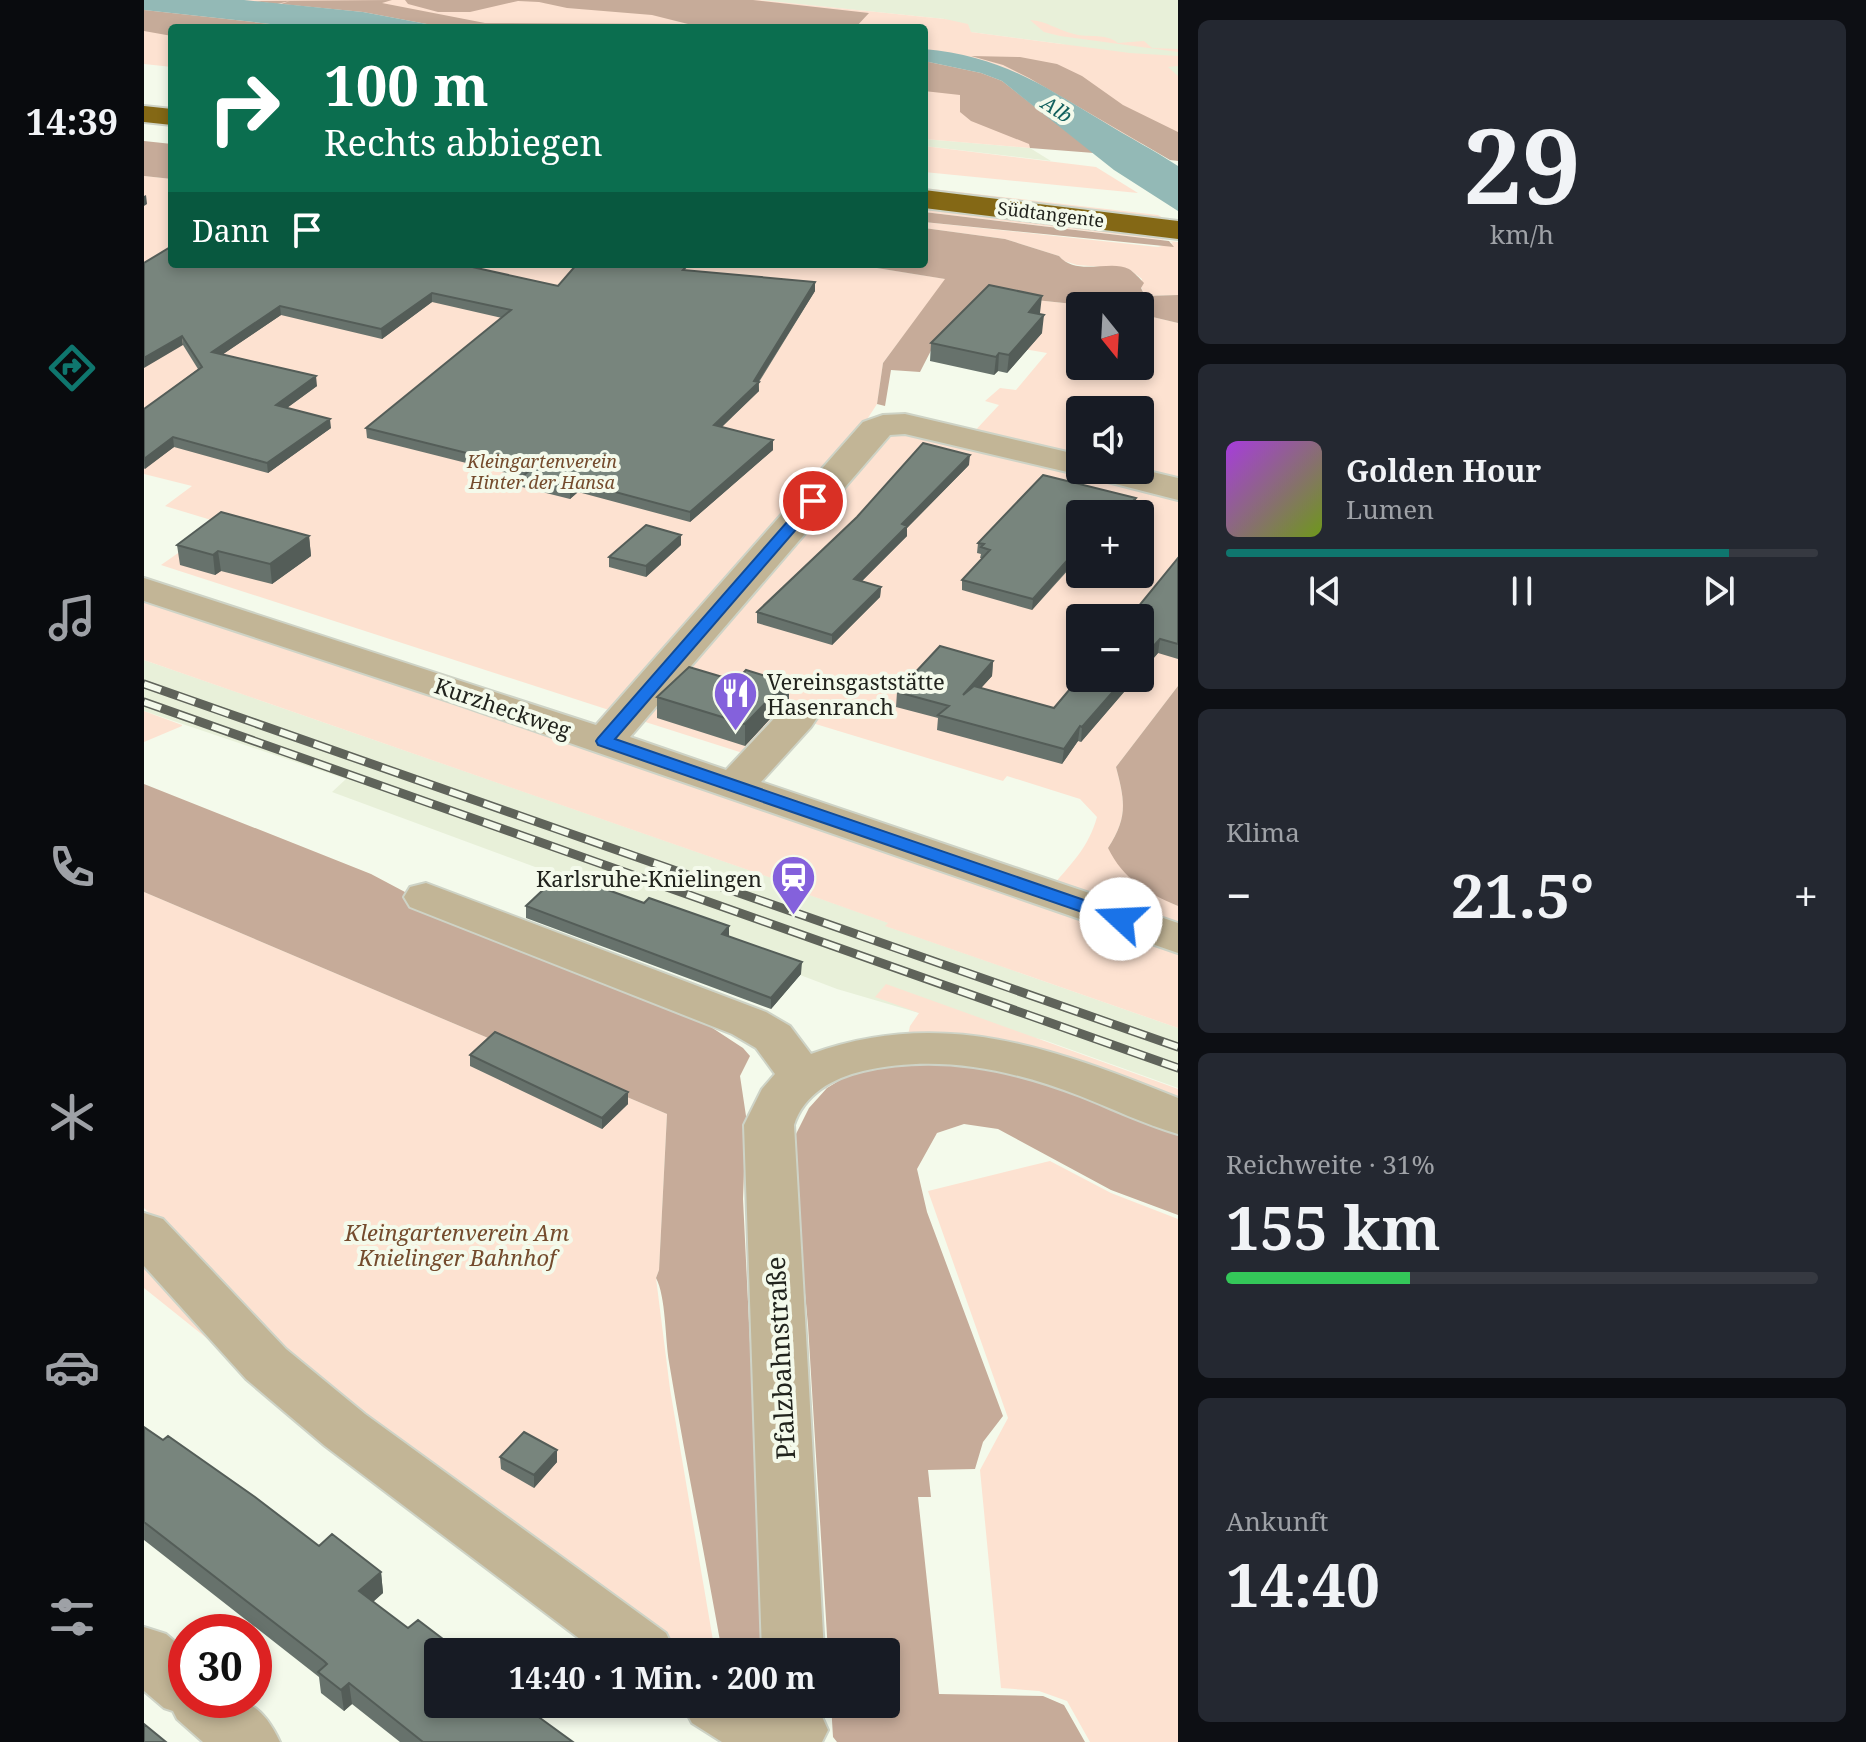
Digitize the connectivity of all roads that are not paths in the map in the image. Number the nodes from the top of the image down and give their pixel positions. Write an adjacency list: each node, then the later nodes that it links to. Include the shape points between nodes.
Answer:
1 (144, 99): 2 (highway)
2 (168, 102)
3 (144, 114): 4 (highway)
4 (168, 117)
5 (928, 182): 7 (highway, Südtangente)
6 (928, 199): 8 (highway, Südtangente)
7 (1178, 212)
8 (1178, 230)
9 (1066, 462): 14 (street, via 905,424 875,429)
10 (1154, 483): 11 (street)
11 (1178, 489)
12 (144, 589): 14 (street, Kurzheckweg)
13 (797, 718): 15 (street)
14 (604, 741): 15 (street, Kurzheckweg)
15 (734, 786): 17 (street, Kurzheckweg)
16 (426, 897): 18 (street, via 749,1023 773,1037)
17 (1178, 939)
18 (803, 1077): 19 (street, via 822,1066 889,1049 973,1048 1040,1063); 22 (street, Pfalzbahnstraße, via 785,1092 769,1125)
19 (1178, 1117)
20 (144, 1232): 21 (street, via 266,1364 301,1394)
21 (625, 1638)
22 (792, 1638)
23 (144, 1653): 24 (street)
24 (168, 1674)
25 (220, 1718): 28 (street)
26 (738, 1718): 27 (street, via 758,1730)
27 (796, 1725)
28 (248, 1742)

